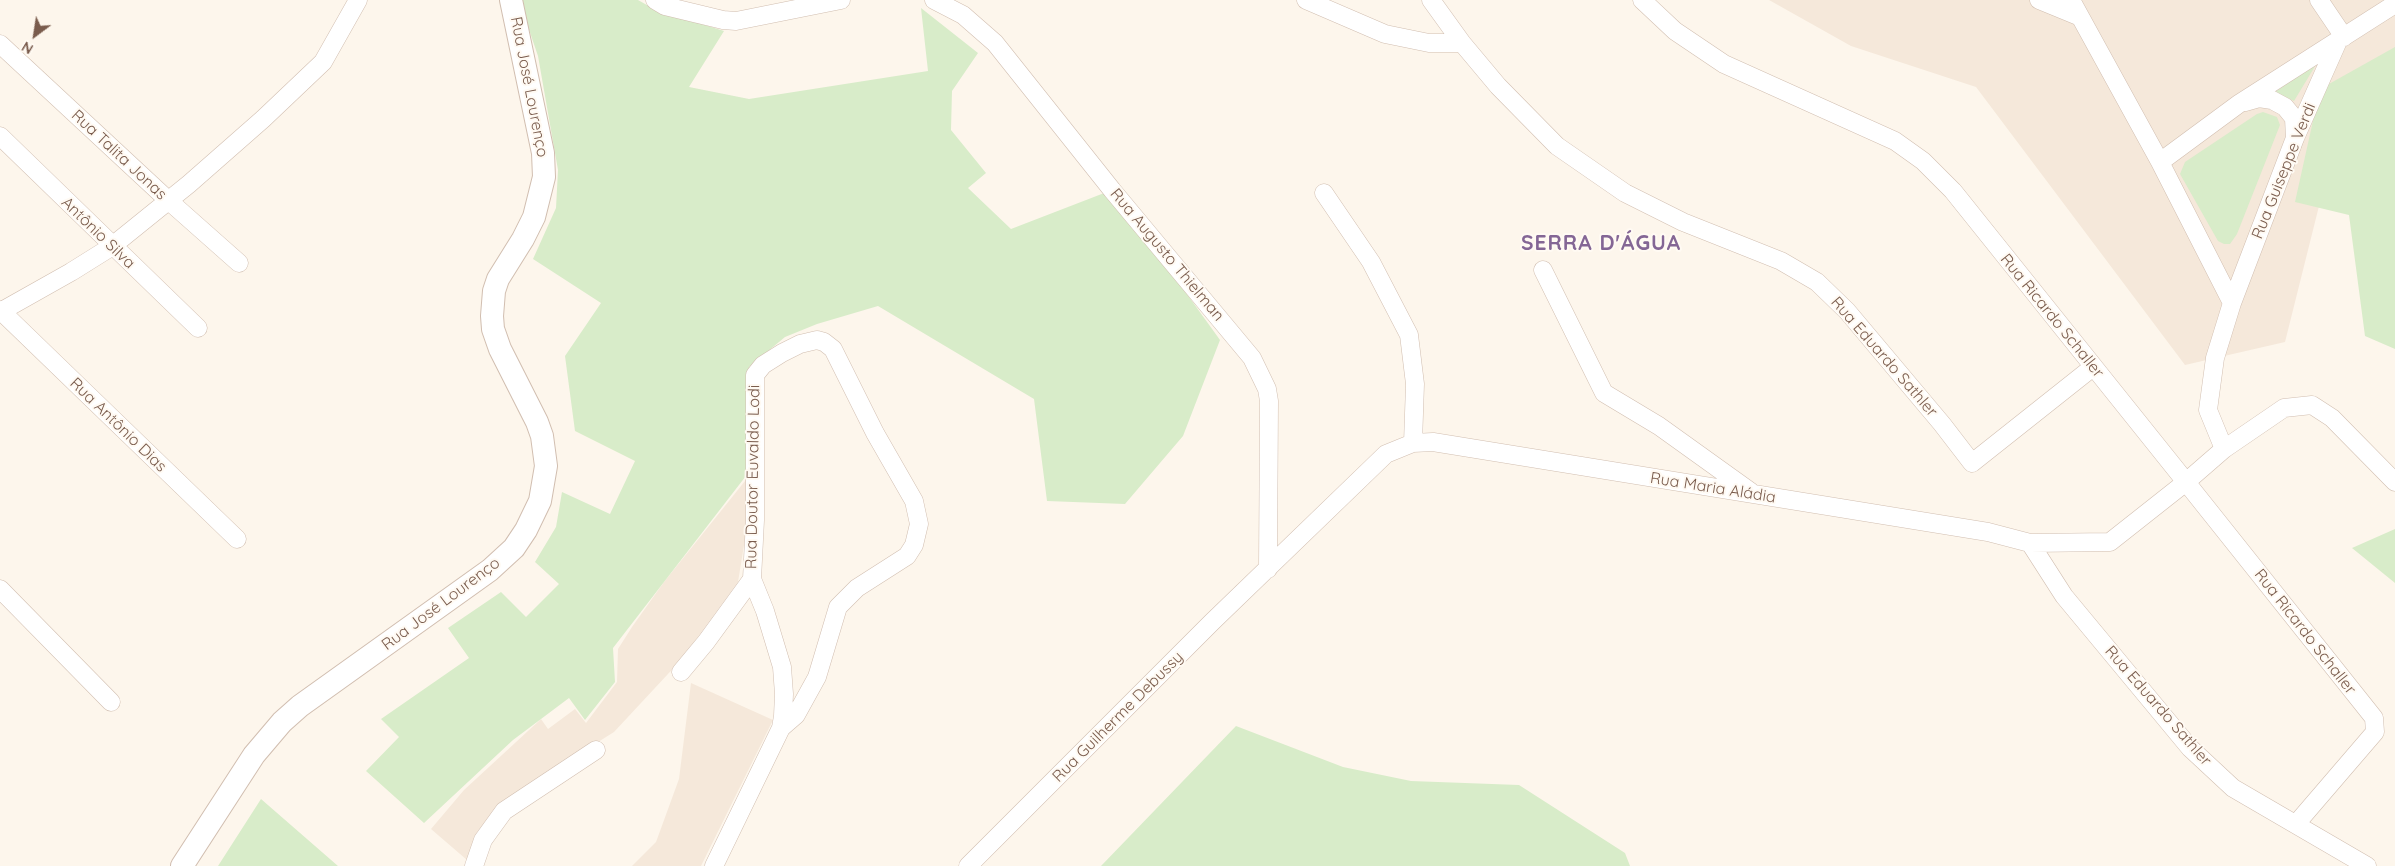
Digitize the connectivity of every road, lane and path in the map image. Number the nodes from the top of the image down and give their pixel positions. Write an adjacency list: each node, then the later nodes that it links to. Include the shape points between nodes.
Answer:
1 (358, 0): 21 (street, via 323,62)
2 (511, 0): 44 (street, Rua José Lourenço, via 543,153 544,177 534,217 498,279 492,316 500,349 542,436 546,466 540,501 514,548 490,570 300,706 276,729 254,755)
3 (655, 0): 4 (street, via 665,6 736,21)
4 (841, 0)
5 (934, 0): 36 (street, Rua Augusto Thielman, via 963,15 995,43 1252,358 1267,389 1269,401)
6 (1306, 0): 14 (street, via 1384,34 1429,43)
7 (1431, 0): 14 (street, Rua Eduardo Sathler)
8 (1642, 0): 28 (street, Rua Ricardo Schaller, via 1675,31 1724,64 1895,141 1923,161 1953,191)
9 (2039, 0): 12 (street)
10 (2319, 0): 13 (street)
11 (2395, 4): 13 (street)
12 (2075, 8): 19 (street)
13 (2341, 39): 16 (street); 18 (street, Rua Guiseppe Verdi)
14 (1462, 43): 28 (street, Rua Eduardo Sathler, via 1498,86 1557,146 1625,193 1683,222 1781,261 1817,282 1847,311 1972,463)
15 (0, 44): 21 (street, Rua Talita Jonas)
16 (2240, 104): 18 (street, via 2259,98 2285,107 2294,118); 19 (street)
17 (0, 136): 22 (street, Antônio Silva)
18 (2294, 138): 25 (street, Rua Guiseppe Verdi)
19 (2160, 162): 25 (street)
20 (1324, 193): 29 (street, via 1371,262 1409,335 1415,384)
21 (168, 201): 22 (street); 23 (street, Rua Talita Jonas)
22 (112, 247): 26 (street); 27 (street, Antônio Silva)
23 (239, 263)
24 (1543, 270): 33 (street, via 1604,393 1659,426)
25 (2232, 303): 30 (street, Rua Guiseppe Verdi, via 2215,358 2208,410)
26 (0, 311): 34 (street, Rua Antônio Dias)
27 (198, 328)
28 (2093, 367): 31 (street, Rua Ricardo Schaller)
29 (1413, 443): 33 (street, Rua Maria Aládia, via 1433,442); 36 (street, Rua Maria Aládia, via 1386,454)
30 (2224, 449): 31 (street, Rua Maria Aládia); 32 (street, Rua Maria Aládia, via 2284,408 2312,404 2332,418)
31 (2186, 482): 35 (street, Rua Maria Aládia, via 2110,542); 43 (street, Rua Ricardo Schaller, via 2374,718 2375,732)
32 (2395, 482)
33 (1753, 494): 35 (street, Rua Maria Aládia, via 1988,532)
34 (237, 539)
35 (2030, 543): 43 (street, Rua Eduardo Sathler, via 2064,596 2190,748 2233,788)
36 (1268, 569): 47 (street, Rua Guilherme Debussy)
37 (752, 579): 39 (street); 41 (street, Rua Doutor Euvaldo Lodi, via 782,667); 41 (street, Rua Doutor Euvaldo Lodi, via 755,376 763,365 800,344 817,340 824,342 833,349 875,434 914,501 919,524 914,545 907,556 857,588 838,607 817,676 796,715)
38 (0, 589): 40 (street)
39 (680, 672)
40 (111, 702)
41 (781, 728): 46 (street, Rua Doutor Euvaldo Lodi)
42 (596, 750): 45 (street, via 504,810 483,840)
43 (2296, 824): 48 (street, Rua Eduardo Sathler)
44 (182, 866)
45 (474, 866)
46 (714, 866)
47 (968, 866)
48 (2367, 866)

